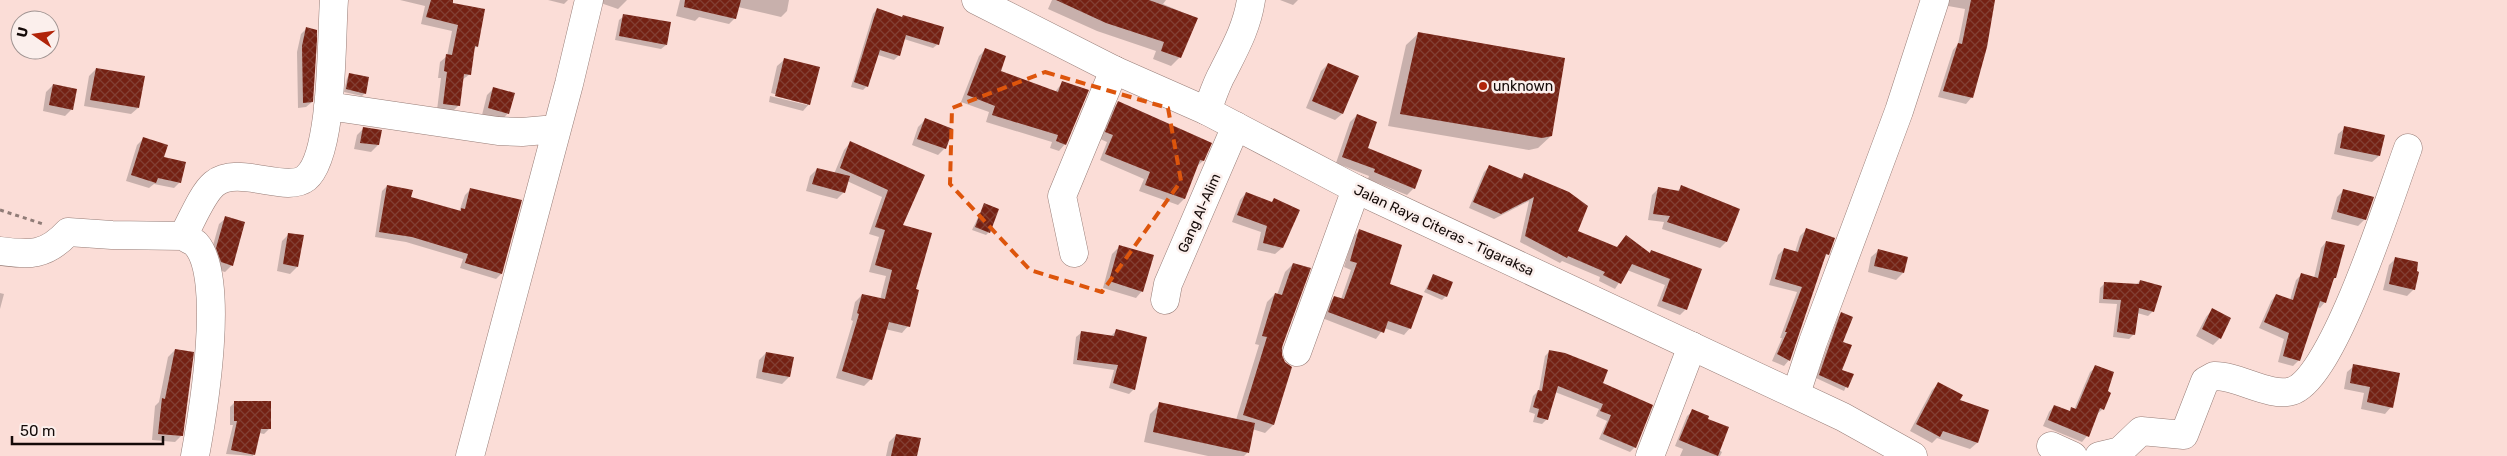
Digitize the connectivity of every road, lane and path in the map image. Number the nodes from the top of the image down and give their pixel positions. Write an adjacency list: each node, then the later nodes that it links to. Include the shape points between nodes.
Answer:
1 (334, 0): 7 (street)
2 (589, 0): 10 (street)
3 (976, 0): 6 (street, Jalan Raya Citeras - Tigaraksa)
4 (1251, 0): 8 (street, via 1238,45 1222,73)
5 (1935, 0): 21 (street, via 1899,111)
6 (1114, 70): 8 (street, Jalan Raya Citeras - Tigaraksa); 17 (street, via 1062,196)
7 (328, 106): 10 (street, via 498,131); 15 (street, via 320,152 306,179 276,181 238,176 224,179 210,189)
8 (1207, 111): 9 (street, Jalan Raya Citeras - Tigaraksa)
9 (1236, 126): 12 (street, Jalan Raya Citeras - Tigaraksa); 18 (street, Gang Al-Alim, via 1168,284)
10 (556, 129): 23 (street)
11 (2408, 148): 26 (street, via 2360,281 2324,357 2304,386 2287,392 2214,376 2205,381 2184,435 2141,431 2120,452)
12 (1356, 189): 19 (street, Jalan Raya Citeras - Tigaraksa); 20 (street)
13 (0, 210): 14 (path)
14 (68, 232): 15 (street); 16 (street, via 43,251 30,255)
15 (183, 236): 22 (street, via 195,243 203,256 208,280 211,349)
16 (0, 251)
17 (1074, 252)
18 (1165, 300)
19 (1692, 346): 21 (street, Jalan Raya Citeras - Tigaraksa); 24 (street)
20 (1296, 352)
21 (1796, 394): 25 (street, Jalan Raya Citeras - Tigaraksa)
22 (195, 456)
23 (470, 456)
24 (1650, 456)
25 (1913, 456)
26 (2098, 456)

